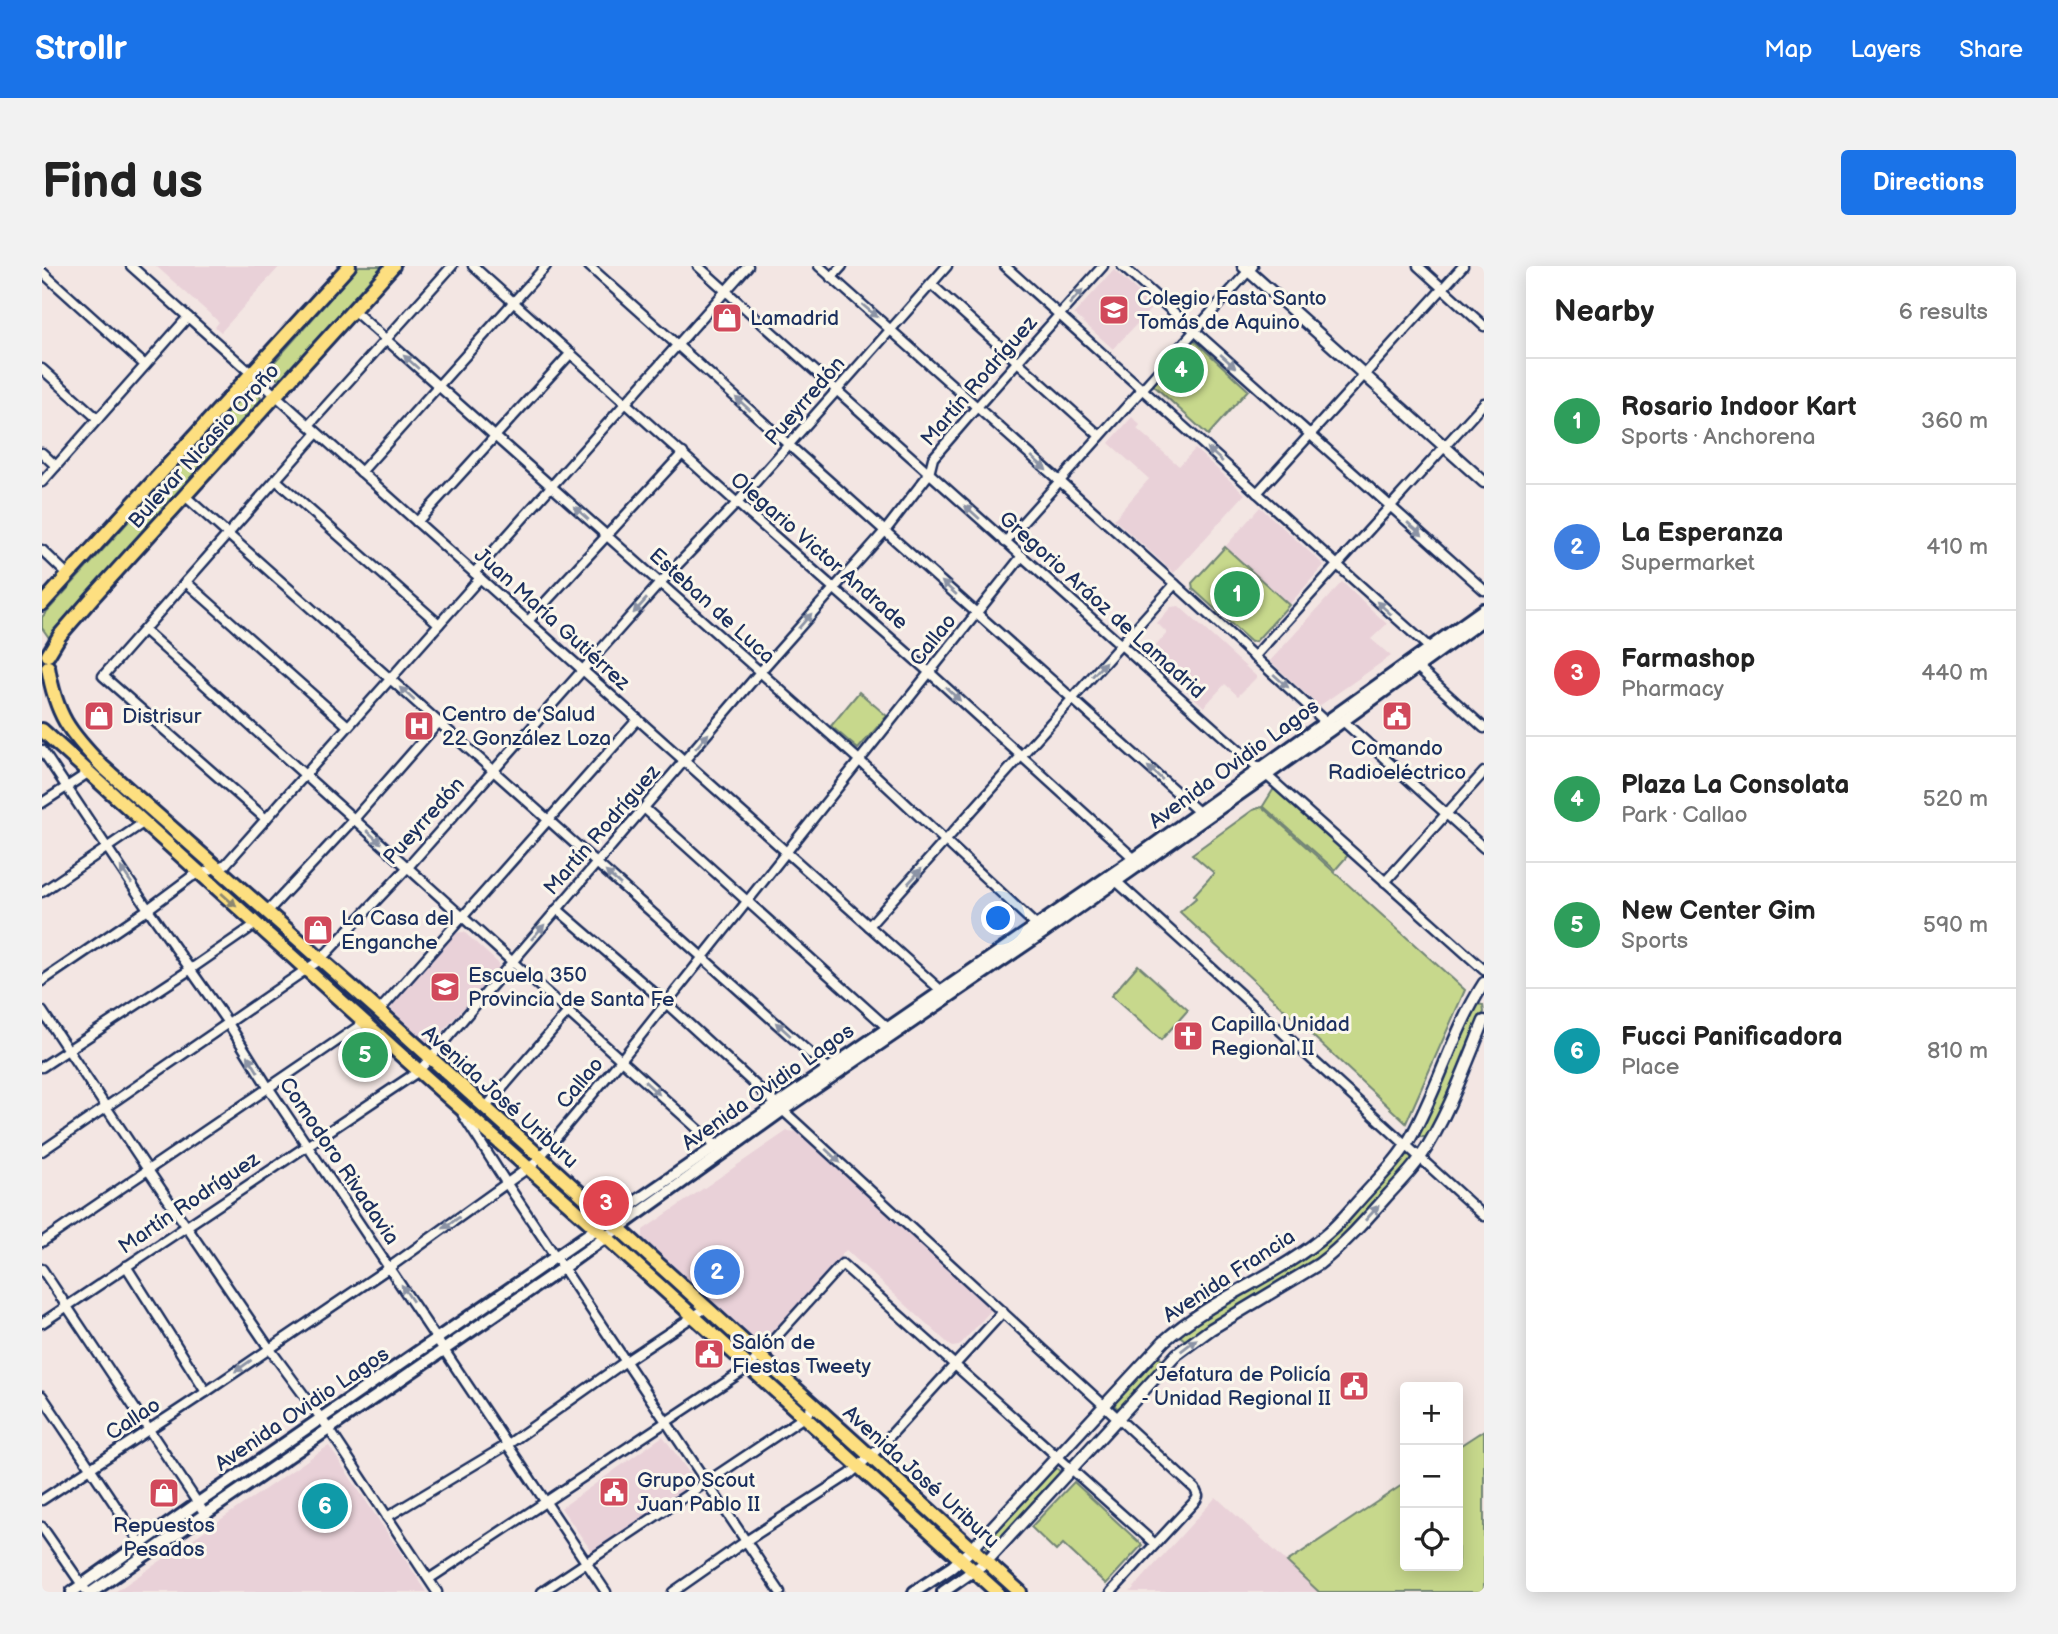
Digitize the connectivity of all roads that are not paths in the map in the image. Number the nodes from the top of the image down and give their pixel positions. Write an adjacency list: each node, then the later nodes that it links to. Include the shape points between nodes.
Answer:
1 (131, 266): 27 (street, Juan María Gutiérrez)
2 (349, 266): 37 (main road, Bulevar Nicasio Oroño)
3 (393, 266): 25 (main road, Bulevar Nicasio Oroño)
4 (452, 266): 31 (street)
5 (473, 266): 24 (street, Olegario Victor Andrade)
6 (546, 266): 24 (street)
7 (589, 266): 32 (street)
8 (698, 266): 23 (street, Gregorio Aráoz de Lamadrid)
9 (748, 266): 23 (street)
10 (819, 266): 20 (street)
11 (842, 266): 20 (street)
12 (947, 266): 21 (street, Pueyrredón)
13 (1005, 266): 26 (street)
14 (1103, 266): 26 (street, Martín Rodríguez, one-way to 14)
15 (1122, 266): 30 (street)
16 (1418, 266): 22 (street)
17 (1463, 266): 22 (street)
18 (1248, 268): 30 (street); 38 (street)
19 (42, 272): 35 (street)
20 (831, 278): 29 (street, one-way to 29)
21 (931, 284): 29 (street, Pueyrredón); 34 (street)
22 (1442, 288): 28 (street); 38 (street)
23 (725, 291): 32 (street); 41 (street, Gregorio Aráoz de Lamadrid)
24 (514, 303): 33 (street, Olegario Victor Andrade); 39 (street)
25 (353, 310): 31 (street, Esteban de Luca); 42 (main road, Bulevar Nicasio Oroño)
26 (1059, 315): 34 (street, Martín Rodríguez); 40 (street)
27 (188, 317): 35 (street); 37 (street, Juan María Gutiérrez)
28 (1484, 326)
29 (892, 330): 41 (street, Pueyrredón); 45 (street)
30 (1194, 331): 40 (street); 49 (street, one-way to 49)
31 (386, 340): 39 (street, Esteban de Luca, one-way to 31); 47 (street)
32 (677, 345): 43 (street); 52 (street, one-way to 32)
33 (571, 353): 43 (street, Olegario Victor Andrade); 51 (street)
34 (1018, 362): 45 (street, Martín Rodríguez); 50 (street)
35 (145, 365): 46 (street)
36 (42, 369): 46 (street)
37 (251, 374): 42 (street, Juan María Gutiérrez); 76 (main road, Bulevar Nicasio Oroño)
38 (1364, 374): 49 (street); 53 (street)
39 (439, 387): 51 (street, Esteban de Luca); 57 (street)
40 (1142, 389): 50 (street); 64 (street, one-way to 40)
41 (837, 390): 52 (street, Pueyrredón); 58 (street, Gregorio Aráoz de Lamadrid)
42 (276, 396): 47 (street, Juan María Gutiérrez); 65 (main road, Bulevar Nicasio Oroño)
43 (626, 401): 55 (street, Olegario Victor Andrade); 63 (street)
44 (1484, 403): 53 (street)
45 (976, 407): 58 (street, Martín Rodríguez, via 933,458); 61 (street, one-way to 61)
46 (97, 419): 56 (street)
47 (309, 425): 48 (street, Juan María Gutiérrez)
48 (317, 433): 57 (street, Juan María Gutiérrez); 59 (street)
49 (1309, 435): 64 (street); 67 (street)
50 (1100, 436): 61 (street)
51 (496, 437): 63 (street, Esteban de Luca); 68 (street)
52 (789, 445): 66 (street, Pueyrredón); 69 (street)
53 (1444, 447): 62 (street); 67 (street)
54 (42, 453): 56 (street)
55 (682, 453): 66 (street, Olegario Victor Andrade); 71 (street)
56 (56, 466): 60 (street)
57 (361, 472): 68 (street, Juan María Gutiérrez)
58 (929, 474): 69 (street, Martín Rodríguez); 72 (street, Gregorio Aráoz de Lamadrid, one-way to 58)
59 (276, 480): 70 (street); 88 (street)
60 (42, 482)
61 (1059, 482): 72 (street); 80 (street)
62 (1484, 482)
63 (551, 486): 71 (street, Esteban de Luca, one-way to 63); 77 (street)
64 (1257, 492): 75 (street)
65 (186, 496): 70 (street); 94 (main road, Bulevar Nicasio Oroño, via 60,635)
66 (737, 503): 79 (street, Pueyrredón); 81 (street, Olegario Victor Andrade)
67 (1390, 507): 75 (street); 82 (street, one-way to 82)
68 (417, 522): 77 (street, Juan María Gutiérrez)
69 (885, 531): 81 (street, Martín Rodríguez); 85 (street, one-way to 69)
70 (228, 534): 78 (street); 99 (street)
71 (607, 536): 79 (street, Esteban de Luca); 87 (street)
72 (1005, 542): 74 (street, Gregorio Aráoz de Lamadrid)
73 (42, 550): 76 (street)
74 (1022, 556): 85 (street, Callao); 91 (street, Gregorio Aráoz de Lamadrid)
75 (1337, 565): 92 (street, one-way to 75); 93 (street)
76 (68, 575): 83 (main road, Bulevar Nicasio Oroño)
77 (477, 576): 87 (street, Juan María Gutiérrez); 88 (street)
78 (187, 582): 89 (street); 105 (street)
79 (660, 583): 96 (street, Pueyrredón, one-way to 96); 97 (street, Esteban de Luca)
80 (1175, 584): 91 (street); 93 (street)
81 (835, 588): 97 (street, Martín Rodríguez, one-way to 81); 98 (street, Olegario Victor Andrade)
82 (1484, 590)
83 (42, 604)
84 (1484, 609): 92 (main road, Avenida Ovidio Lagos)
85 (976, 613): 98 (street, Callao); 101 (street)
86 (1484, 619): 92 (main road, Avenida Ovidio Lagos)
87 (528, 621): 96 (street, Juan María Gutiérrez)
88 (439, 624): 99 (street)
89 (144, 630): 117 (street); 123 (street, via 103,676)
90 (42, 641): 94 (main road, Avenida José Uriburu)
91 (1121, 645): 101 (street, one-way to 91); 116 (street, Gregorio Aráoz de Lamadrid)
92 (1432, 651): 95 (main road, Avenida Ovidio Lagos)
93 (1254, 657): 106 (street, one-way to 106)
94 (48, 661): 100 (main road, Bulevar Nicasio Oroño); 134 (main road, Avenida José Uriburu, via 57,707 77,739)
95 (1414, 664): 103 (main road, Avenida Ovidio Lagos); 106 (main road, Avenida Ovidio Lagos); 107 (street)
96 (583, 669): 102 (street, Juan María Gutiérrez); 113 (street, Pueyrredón)
97 (761, 672): 111 (street, Esteban de Luca); 112 (street, Martín Rodríguez, one-way to 97)
98 (929, 672): 110 (street, Olegario Victor Andrade, one-way to 110); 111 (street, Callao)
99 (391, 679): 104 (street, one-way to 99); 105 (street)
100 (42, 681)
101 (1073, 699): 110 (street); 122 (street, one-way to 101)
102 (638, 719): 112 (street, Juan María Gutiérrez); 125 (street)
103 (1343, 721): 106 (main road, Avenida Ovidio Lagos); 121 (street)
104 (439, 722): 113 (street); 124 (street)
105 (348, 726): 117 (street)
106 (1329, 726): 116 (main road, Avenida Ovidio Lagos)
107 (1484, 728)
108 (42, 730): 115 (main road, Avenida José Uriburu)
109 (42, 750): 118 (street, Comodoro Rivadavia)
110 (1021, 757): 127 (street); 131 (street, Olegario Victor Andrade)
111 (859, 760): 127 (street, Esteban de Luca); 130 (street, Callao)
112 (684, 761): 120 (street, Martín Rodríguez); 130 (street, Juan María Gutiérrez)
113 (494, 770): 125 (street); 133 (street, Pueyrredón)
114 (1484, 772): 121 (street)
115 (88, 773): 118 (street); 126 (main road, Avenida José Uriburu)
116 (1263, 773): 122 (main road, Avenida Ovidio Lagos); 137 (street, Gregorio Aráoz de Lamadrid)
117 (305, 775): 123 (street); 124 (street)
118 (66, 787): 119 (street); 128 (street, Comodoro Rivadavia)
119 (42, 803)
120 (644, 808): 132 (street, Martín Rodríguez); 139 (street)
121 (1446, 814): 129 (street); 137 (street)
122 (1202, 816): 131 (main road, Avenida Ovidio Lagos)
123 (266, 819): 134 (street, via 226,864)
124 (354, 819): 133 (street, one-way to 133); 142 (street)
125 (549, 820): 132 (street); 143 (street)
126 (143, 823): 128 (street); 135 (main road, Avenida José Uriburu)
127 (945, 842): 145 (street, one-way to 127); 146 (street, Esteban de Luca)
128 (107, 848): 138 (street); 140 (street, Comodoro Rivadavia, one-way to 128)
129 (1484, 848)
130 (786, 852): 139 (street, Callao); 145 (street, Juan María Gutiérrez)
131 (1138, 861): 136 (main road, Avenida Ovidio Lagos); 146 (main road, Avenida Ovidio Lagos)
132 (597, 863): 141 (street, Martín Rodríguez); 147 (street, one-way to 132)
133 (408, 867): 143 (street); 148 (street, Pueyrredón)
134 (216, 868): 135 (street); 142 (main road, Avenida José Uriburu)
135 (200, 874): 140 (street); 144 (main road, Avenida José Uriburu, one-way to 144)
136 (1116, 881): 146 (main road, Avenida Ovidio Lagos); 176 (street)
137 (1385, 882): 152 (street, Gregorio Aráoz de Lamadrid)
138 (42, 892)
139 (748, 901): 147 (street, Callao); 163 (street)
140 (148, 909): 150 (street, Comodoro Rivadavia); 153 (street)
141 (557, 909): 149 (street, Martín Rodríguez, one-way to 141); 156 (street)
142 (267, 912): 148 (main road, Avenida José Uriburu)
143 (463, 917): 149 (street); 158 (street)
144 (256, 924): 150 (street); 151 (main road, Avenida José Uriburu)
145 (869, 926): 155 (street, Juan María Gutiérrez)
146 (1040, 929): 155 (main road, Avenida Ovidio Lagos)
147 (703, 957): 156 (street, Callao); 169 (street, one-way to 147)
148 (320, 960): 151 (street, Pueyrredón); 158 (main road, Avenida José Uriburu)
149 (513, 962): 159 (street); 165 (street, Martín Rodríguez)
150 (191, 969): 162 (street, Comodoro Rivadavia); 164 (street)
151 (306, 969): 161 (main road, Avenida José Uriburu); 162 (street, Pueyrredón)
152 (1484, 970)
153 (42, 981)
154 (1484, 983): 176 (street, Avenida Francia)
155 (945, 995): 163 (main road, Avenida Ovidio Lagos)
156 (666, 1003): 166 (street, Callao); 173 (street)
157 (42, 1011): 164 (street)
158 (379, 1012): 165 (main road, Avenida José Uriburu)
159 (569, 1012): 166 (street); 174 (street)
160 (1484, 1021): 179 (street, Avenida Francia, via 1441,1120)
161 (365, 1022): 168 (main road, Avenida José Uriburu); 170 (street)
162 (228, 1023): 170 (street, Comodoro Rivadavia, one-way to 162); 172 (street, Pueyrredón)
163 (891, 1031): 169 (main road, Avenida Ovidio Lagos)
164 (68, 1049): 167 (street); 172 (street)
165 (430, 1058): 168 (street, Martín Rodríguez); 174 (main road, Avenida José Uriburu)
166 (621, 1060): 177 (street, one-way to 177); 180 (street, Callao)
167 (42, 1067)
168 (419, 1071): 171 (main road, Avenida José Uriburu); 175 (street, Martín Rodríguez)
169 (831, 1072): 173 (main road, Avenida Ovidio Lagos)
170 (268, 1087): 175 (street, Comodoro Rivadavia); 182 (street)
171 (456, 1104): 181 (main road, Avenida José Uriburu); 183 (street)
172 (107, 1107): 178 (street, Pueyrredón); 182 (street)
173 (780, 1107): 177 (main road, Avenida Ovidio Lagos); 196 (street, one-way to 196)
174 (485, 1108): 180 (main road, Avenida José Uriburu)
175 (307, 1145): 186 (street, Martín Rodríguez); 191 (street, Comodoro Rivadavia)
176 (1406, 1146): 179 (street); 208 (street, Avenida Francia, via 1328,1233 1172,1334)
177 (720, 1149): 185 (main road, Avenida Ovidio Lagos)
178 (42, 1151)
179 (1419, 1158): 184 (street); 212 (street, Avenida Francia, one-way to 179, via 1184,1349 1335,1251)
180 (540, 1159): 181 (street, Callao); 185 (main road, Avenida José Uriburu)
181 (530, 1169): 183 (street, Callao); 187 (main road, Avenida José Uriburu)
182 (148, 1170): 186 (street); 188 (street)
183 (507, 1184): 189 (street); 191 (street, Callao, one-way to 191)
184 (1484, 1216)
185 (613, 1224): 187 (main road, Avenida Ovidio Lagos); 195 (main road, Avenida José Uriburu)
186 (187, 1225): 190 (street, Martín Rodríguez); 200 (street)
187 (602, 1233): 189 (main road, Avenida Ovidio Lagos); 192 (main road, Avenida Ovidio Lagos); 197 (main road, Avenida José Uriburu)
188 (42, 1242)
189 (556, 1257): 192 (street); 199 (main road, Avenida Ovidio Lagos)
190 (126, 1266): 194 (street, Martín Rodríguez); 206 (street)
191 (390, 1267): 199 (street, Comodoro Rivadavia, one-way to 191); 200 (street, Callao)
192 (564, 1268): 201 (main road, Avenida Ovidio Lagos); 203 (street)
193 (42, 1269): 194 (street)
194 (67, 1307): 198 (street, Martín Rodríguez); 215 (street)
195 (706, 1308): 197 (street); 202 (main road, Avenida José Uriburu)
196 (1003, 1312): 204 (street); 208 (street)
197 (694, 1317): 203 (street); 205 (main road, Avenida José Uriburu)
198 (42, 1324)
199 (437, 1339): 201 (street, Comodoro Rivadavia); 211 (main road, Avenida Ovidio Lagos)
200 (269, 1348): 206 (street, Callao, one-way to 206); 211 (street)
201 (444, 1350): 214 (main road, Avenida Ovidio Lagos); 216 (street, Comodoro Rivadavia)
202 (759, 1356): 204 (street, via 842,1264); 205 (street); 209 (main road, Avenida José Uriburu)
203 (626, 1361): 213 (street); 216 (street)
204 (955, 1365): 217 (street); 218 (street)
205 (749, 1367): 210 (main road, Avenida José Uriburu); 213 (street)
206 (206, 1392): 215 (street, Callao)
207 (42, 1396): 220 (street)
208 (1104, 1405): 212 (street); 217 (street, Avenida Francia)
209 (814, 1406): 210 (street); 218 (main road, Avenida José Uriburu)
210 (803, 1417): 219 (main road, Avenida José Uriburu); 222 (street)
211 (321, 1418): 214 (street); 224 (main road, Avenida Ovidio Lagos)
212 (1118, 1418): 221 (street, Avenida Francia); 230 (street, via 1198,1496)
213 (666, 1422): 222 (street); 225 (street)
214 (329, 1429): 226 (main road, Avenida Ovidio Lagos); 227 (street)
215 (149, 1430): 220 (street, Callao); 224 (street)
216 (508, 1445): 225 (street, Comodoro Rivadavia); 227 (street)
217 (1057, 1456): 221 (street); 232 (street, Avenida Francia)
218 (870, 1457): 219 (street); 232 (main road, Avenida José Uriburu)
219 (859, 1467): 229 (street); 233 (main road, Avenida José Uriburu)
220 (89, 1469): 223 (street, Callao); 231 (street)
221 (1071, 1469): 230 (street); 234 (street, Avenida Francia)
222 (706, 1482): 229 (street); 235 (street)
223 (42, 1500)
224 (198, 1503): 226 (street); 231 (main road, Avenida Ovidio Lagos)
225 (546, 1503): 235 (street, Comodoro Rivadavia); 237 (street)
226 (205, 1514): 231 (main road, Avenida Ovidio Lagos)
227 (387, 1517): 237 (street)
228 (42, 1527): 238 (street)
229 (746, 1541): 243 (street); 244 (street)
230 (1155, 1544): 249 (street)
231 (144, 1548): 238 (main road, Avenida Ovidio Lagos)
232 (972, 1549): 233 (main road, Avenida Francia); 234 (main road, Avenida José Uriburu)
233 (961, 1560): 236 (main road, Avenida José Uriburu); 245 (main road, Avenida Francia)
234 (986, 1562): 236 (main road, Avenida Francia); 248 (main road, Avenida José Uriburu)
235 (586, 1563): 241 (street); 242 (street, Comodoro Rivadavia)
236 (974, 1572): 246 (main road, Avenida Francia); 247 (main road, Avenida José Uriburu)
237 (429, 1579): 240 (street)
238 (87, 1590): 239 (main road, Avenida Ovidio Lagos)
239 (72, 1592)
240 (437, 1592)
241 (542, 1592)
242 (606, 1592)
243 (673, 1592)
244 (780, 1592)
245 (914, 1592)
246 (943, 1592)
247 (997, 1592)
248 (1020, 1592)
249 (1111, 1592)

